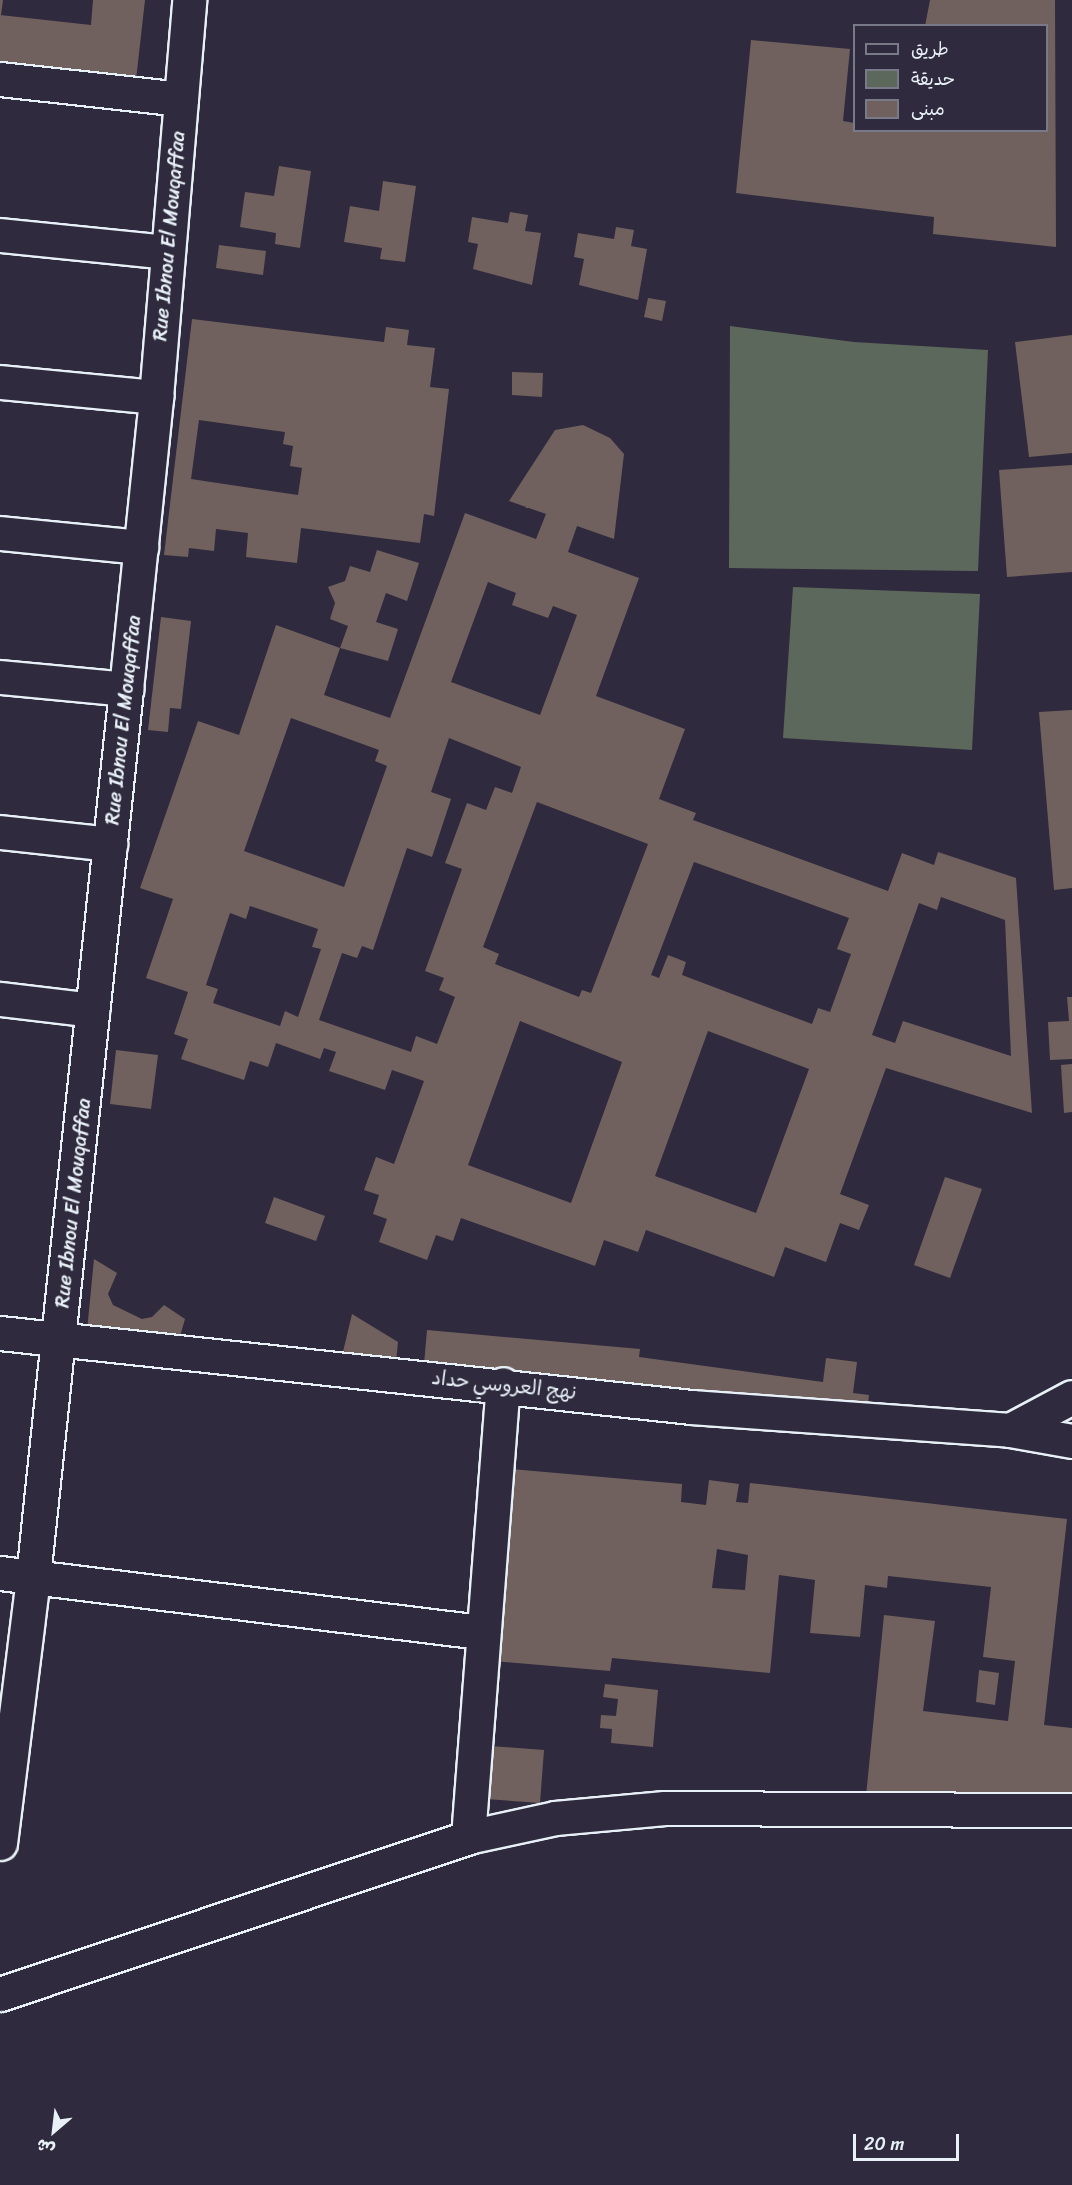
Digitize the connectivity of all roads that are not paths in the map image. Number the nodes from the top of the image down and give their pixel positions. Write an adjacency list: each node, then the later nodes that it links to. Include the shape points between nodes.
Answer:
1 (189, 0): 3 (street, Rue Ibnou El Mouqaffaa)
2 (0, 79): 3 (street)
3 (181, 99): 5 (street, Rue Ibnou El Mouqaffaa)
4 (0, 235): 5 (street)
5 (167, 252): 7 (street, Rue Ibnou El Mouqaffaa)
6 (0, 382): 7 (street)
7 (156, 397): 9 (street, Rue Ibnou El Mouqaffaa)
8 (0, 533): 9 (street)
9 (141, 547): 11 (street, Rue Ibnou El Mouqaffaa)
10 (0, 677): 11 (street)
11 (126, 690): 13 (street, Rue Ibnou El Mouqaffaa)
12 (0, 832): 13 (street)
13 (110, 844): 15 (street, Rue Ibnou El Mouqaffaa)
14 (0, 999): 15 (street)
15 (92, 1010): 17 (street, Rue Ibnou El Mouqaffaa)
16 (0, 1333): 17 (street, نهج العروسي حداد)
17 (59, 1340): 18 (street, نهج العروسي حداد); 24 (street, Rue Ibnou El Mouqaffaa)
18 (502, 1384): 21 (street, نهج العروسي حداد, via 691,1407); 25 (street)
19 (1072, 1397): 21 (street)
20 (1072, 1420): 21 (street)
21 (1010, 1430): 22 (street)
22 (1072, 1441)
23 (0, 1573): 24 (street)
24 (33, 1577): 25 (street); 28 (street, Rue Ibnou El Mouqaffaa)
25 (483, 1632): 27 (street)
26 (1072, 1810): 27 (street, via 665,1808 555,1818)
27 (468, 1837): 29 (street)
28 (0, 1843)
29 (0, 1994)

